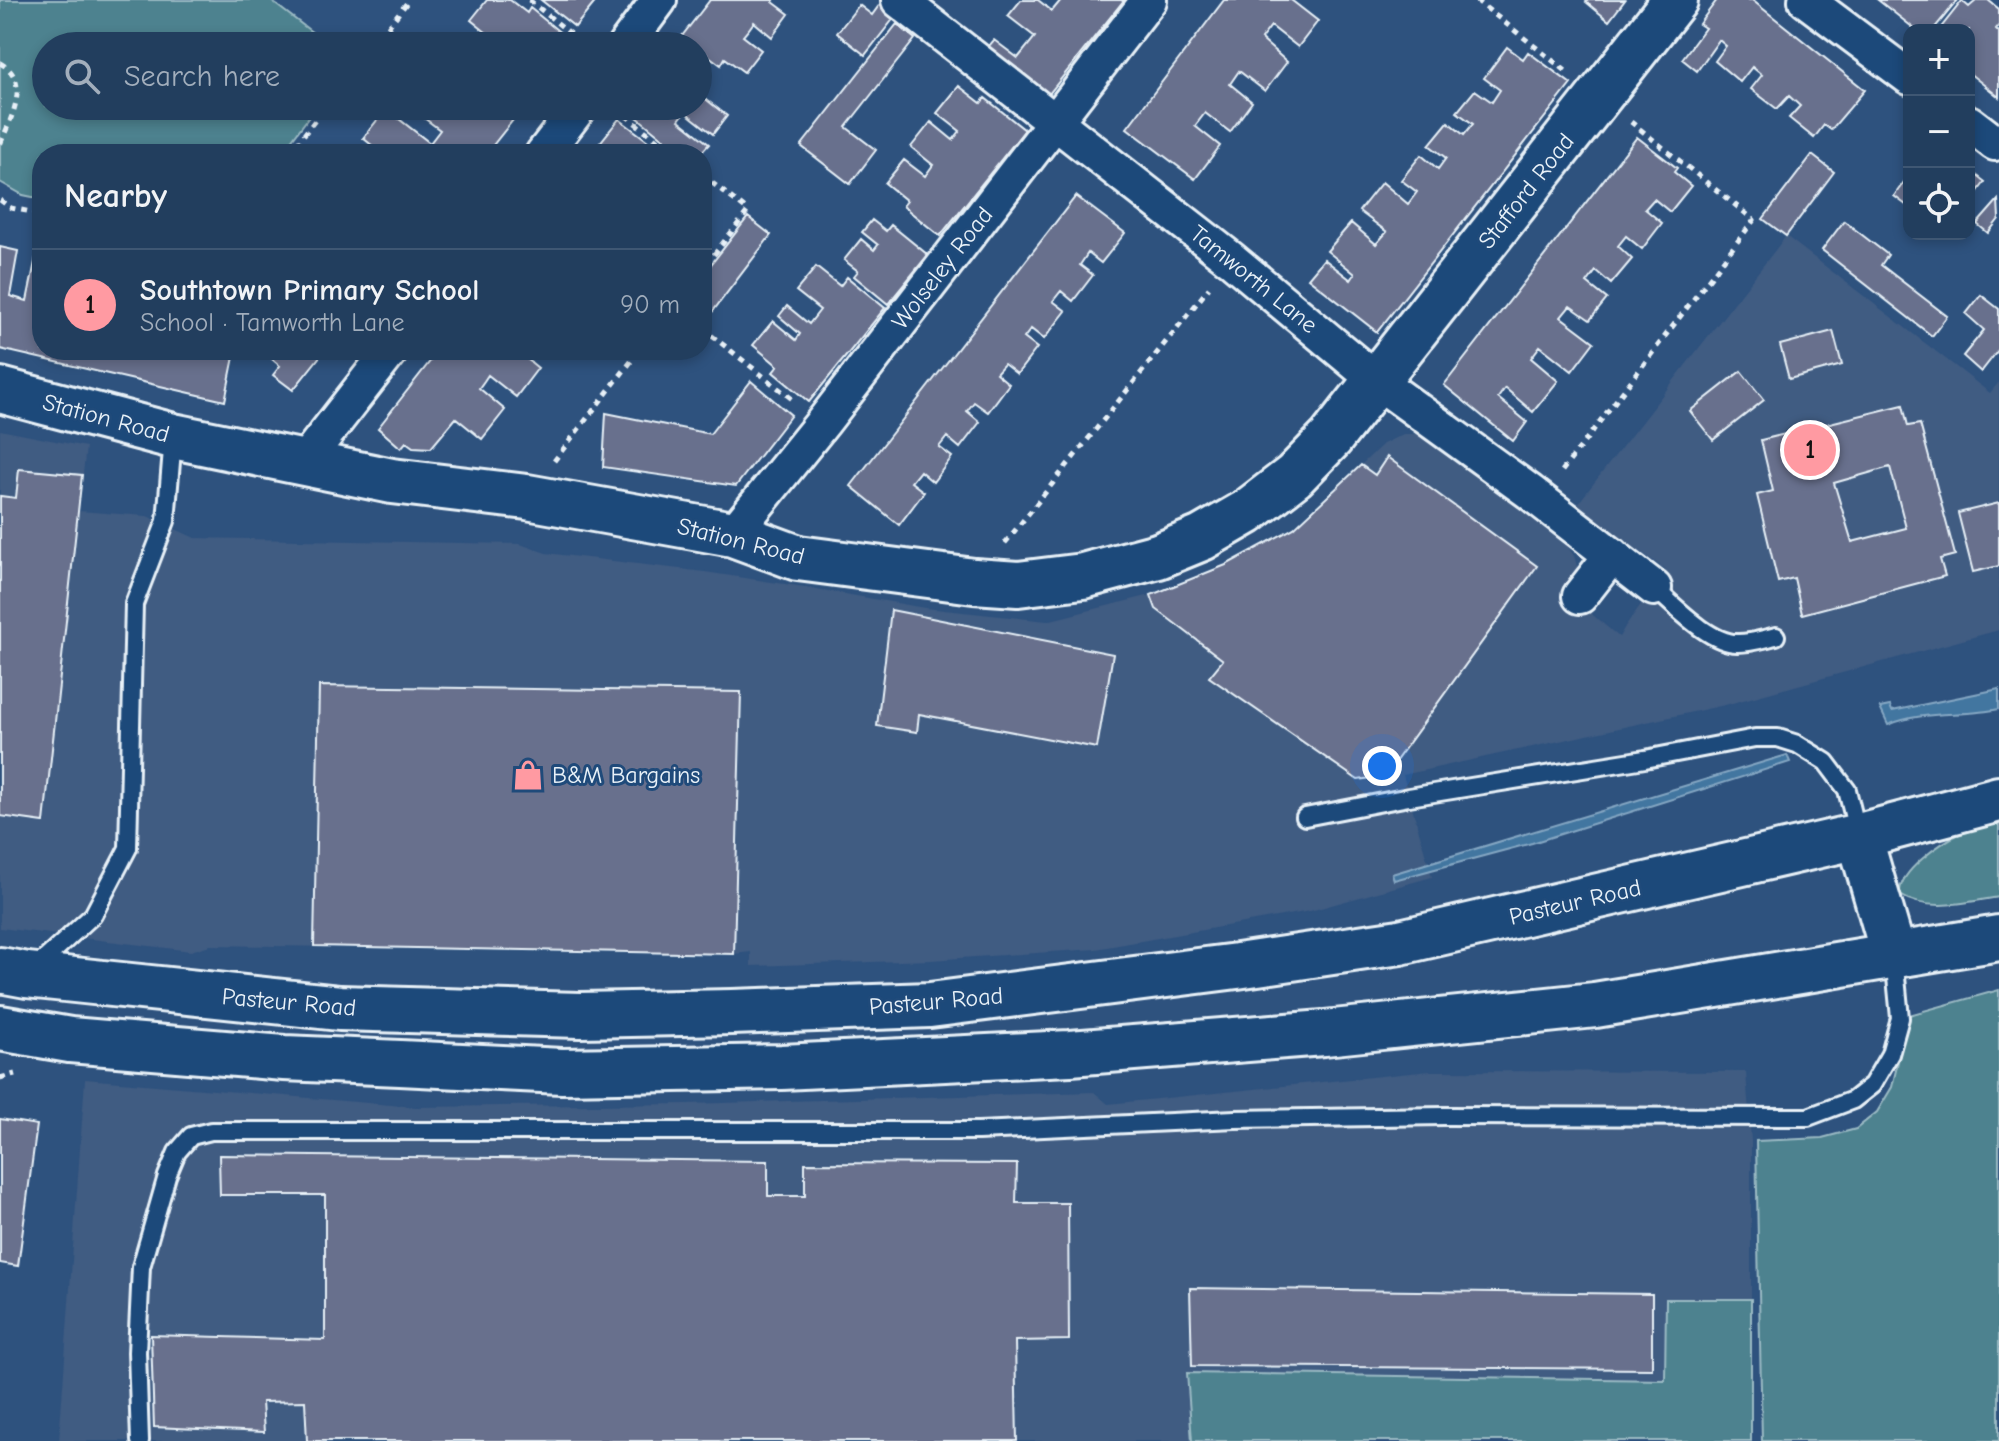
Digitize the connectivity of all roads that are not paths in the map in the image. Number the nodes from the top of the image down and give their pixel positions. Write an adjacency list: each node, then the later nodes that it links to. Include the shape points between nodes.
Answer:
1 (659, 0): 6 (street)
2 (899, 0): 9 (street, Tamworth Lane)
3 (1149, 0): 9 (street, Wolseley Road)
4 (1675, 0): 12 (main road, Stafford Road)
5 (1806, 0): 7 (street)
6 (635, 32)
7 (1903, 73)
8 (569, 120): 10 (street)
9 (1055, 121): 12 (street, Tamworth Lane); 16 (street, Wolseley Road)
10 (551, 144)
11 (383, 360): 15 (street)
12 (1377, 381): 16 (main road, Station Road, via 1294,476 1247,512 1158,556 1083,576 1018,584 974,581 798,558); 17 (street, Tamworth Lane)
13 (0, 390): 14 (main road, Station Road)
14 (173, 436): 15 (main road, Station Road); 26 (lane, via 166,521 134,604 128,848 93,915)
15 (303, 463): 16 (main road, Station Road)
16 (733, 534)
17 (1612, 555): 18 (street, Tamworth Lane); 19 (street)
18 (1654, 588): 20 (lane, via 1722,642)
19 (1580, 596)
20 (1776, 636)
21 (1999, 799): 23 (main road, Pasteur Road)
22 (1305, 817): 23 (lane, via 1778,738 1826,762 1847,790)
23 (1859, 836): 25 (main road); 26 (main road, Pasteur Road, via 1400,942 930,1005 580,1015 340,1008)
24 (1999, 938): 25 (main road)
25 (1894, 956): 27 (main road, via 1595,1005 1324,1033 1070,1053 782,1067 562,1071 284,1058 70,1040); 28 (lane, via 1900,1018 1890,1054 1872,1085 1853,1100 1808,1117 1444,1116 978,1131 211,1131 191,1136 167,1176 141,1267)
26 (14, 972)
27 (0, 1028)
28 (140, 1441)

